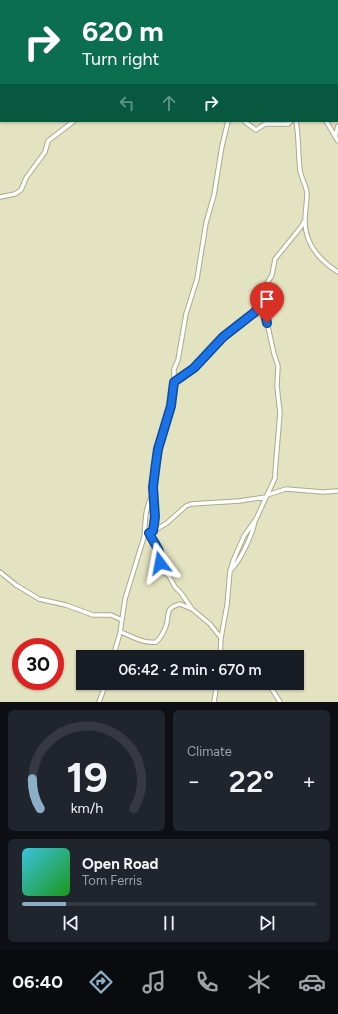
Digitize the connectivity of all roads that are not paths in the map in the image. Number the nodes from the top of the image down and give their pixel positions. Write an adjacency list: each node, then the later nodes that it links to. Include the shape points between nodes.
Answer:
1 (73, 122): 10 (street, via 48,141 45,152 26,178 21,190)
2 (228, 122): 14 (street, via 196,283 186,314 179,358 174,369)
3 (245, 122): 4 (street, via 256,130 265,124)
4 (289, 122)
5 (296, 122): 11 (street, via 300,167 307,194)
6 (327, 122): 8 (street)
7 (338, 126): 8 (street)
8 (335, 137): 9 (street)
9 (338, 141)
10 (0, 197)
11 (305, 220): 12 (street, via 305,231 310,246); 13 (street, via 276,257)
12 (338, 272)
13 (262, 299): 14 (street, via 255,312 223,337 194,368); 17 (street, via 278,363 277,386 280,408 274,478)
14 (174, 382): 16 (street, via 169,415 158,449)
15 (338, 491): 17 (street, via 286,489)
16 (153, 494): 18 (street, via 155,517); 19 (street, via 146,510)
17 (266, 496): 18 (street, via 239,501 191,504); 24 (street, via 256,519 236,552 230,571)
18 (151, 532): 19 (street); 21 (street, via 161,555 161,567)
19 (144, 537): 22 (street, via 125,599)
20 (0, 572): 22 (street, via 39,599 93,615 111,615)
21 (192, 609): 23 (street, via 181,604 171,608 166,626 156,642 137,639); 24 (street, via 210,624)
22 (122, 620): 23 (street)
23 (120, 632): 25 (street)
24 (221, 638): 26 (street)
25 (116, 650)
26 (220, 650)
27 (103, 690): 30 (street)
28 (216, 690): 31 (street)
29 (272, 690): 32 (street)
30 (99, 702)
31 (214, 702)
32 (280, 702)

